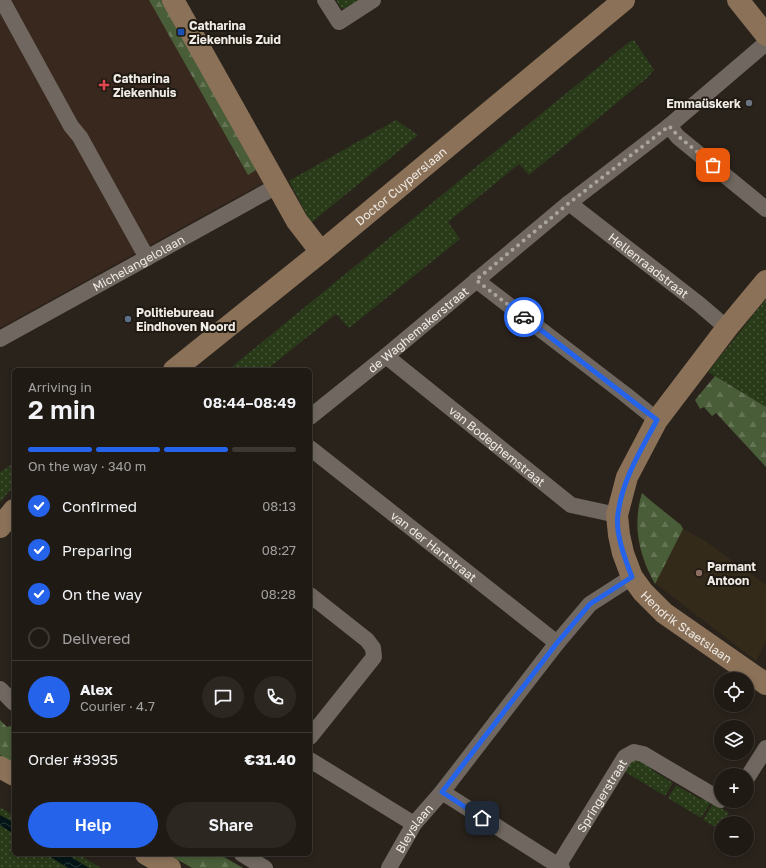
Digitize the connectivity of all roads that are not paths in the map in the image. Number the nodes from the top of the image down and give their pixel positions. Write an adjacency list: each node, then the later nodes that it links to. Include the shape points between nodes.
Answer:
1 (2, 0): 14 (street)
2 (173, 0): 10 (street)
3 (325, 0): 4 (street, via 339,22)
4 (373, 0)
5 (624, 0): 13 (street, Doctor Cuyperslaan)
6 (738, 0): 7 (street)
7 (766, 36)
8 (766, 43): 9 (street, de Waghemakerstraat)
9 (669, 126): 11 (street, de Waghemakerstraat); 12 (street, via 678,136)
10 (277, 186): 13 (street, via 297,221); 14 (street, Michelangelolaan)
11 (569, 203): 15 (street, de Waghemakerstraat); 17 (street, Hellenraadstraat)
12 (763, 203)
13 (321, 252): 20 (street, Doctor Cuyperslaan)
14 (147, 258): 18 (street, Michelangelolaan)
15 (476, 280): 19 (street, de Waghemakerstraat); 22 (street)
16 (766, 281): 17 (street)
17 (727, 328): 22 (street)
18 (0, 339)
19 (386, 356): 21 (street, de Waghemakerstraat); 25 (street, van Bodeghemstraat, via 571,505)
20 (176, 368)
21 (312, 415)
22 (657, 420): 25 (street, via 627,477)
23 (312, 450): 29 (street, van der Hartstraat)
24 (12, 512): 26 (street)
25 (617, 515): 27 (street, Hendrik Staetslaan, via 623,554)
26 (0, 527)
27 (632, 577): 29 (street, Bleyslaan, via 590,604); 30 (street, Hendrik Staetslaan, via 664,613)
28 (312, 597): 33 (street, via 367,640 373,648 374,657)
29 (557, 643): 39 (street, Bleyslaan)
30 (766, 684)
31 (0, 689): 32 (street)
32 (12, 701)
33 (312, 734)
34 (763, 759): 37 (street)
35 (312, 761): 41 (street)
36 (0, 767): 38 (street)
37 (754, 770)
38 (12, 774)
39 (442, 792): 41 (street, Bleyslaan); 44 (street)
40 (714, 796): 44 (street, Springerstraat, via 643,754 634,752 625,756)
41 (414, 824): 47 (street, Bleyslaan)
42 (149, 856): 45 (street)
43 (245, 856): 46 (street)
44 (554, 865)
45 (170, 868)
46 (265, 868)
47 (389, 868)

